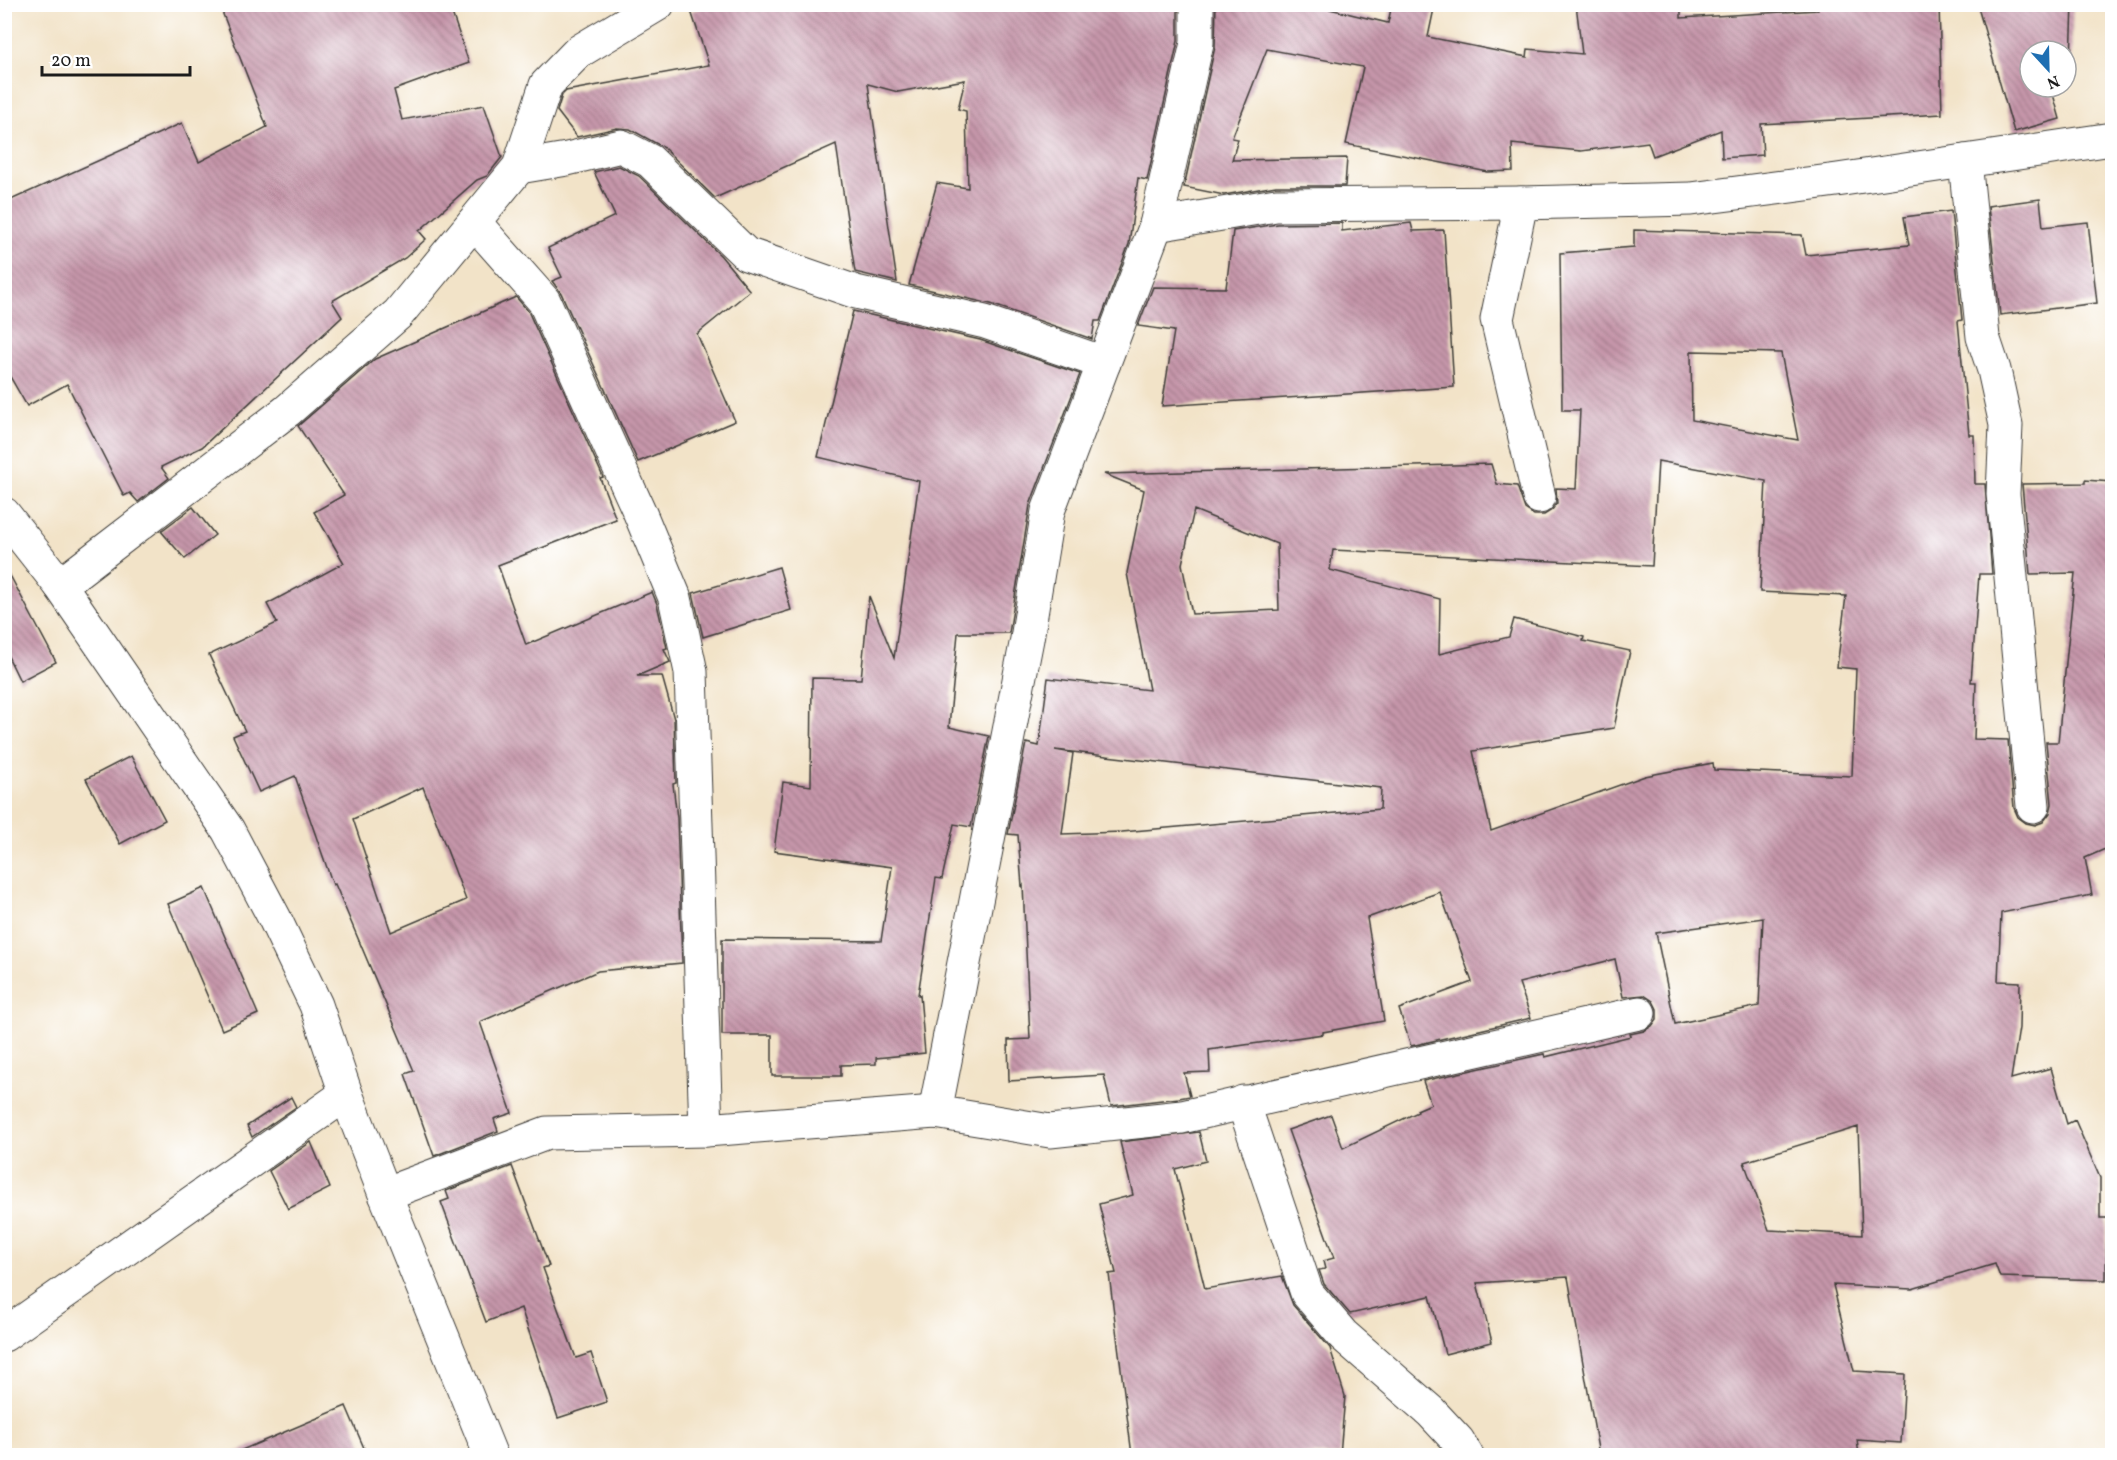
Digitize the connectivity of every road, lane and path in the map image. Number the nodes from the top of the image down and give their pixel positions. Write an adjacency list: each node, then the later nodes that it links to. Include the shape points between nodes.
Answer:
1 (658, 4): 5 (street, via 578,52 546,85)
2 (1197, 4): 8 (street, via 1197,43)
3 (2112, 139): 4 (street)
4 (1965, 161): 6 (street, via 1691,199); 13 (street, via 1983,337 2006,424 2003,494)
5 (519, 167): 7 (street); 9 (street, via 621,146 650,161 746,254 856,292 985,322)
6 (1521, 203): 8 (street, via 1276,205); 10 (street, via 1497,319)
7 (474, 222): 12 (street, via 398,314 287,411); 18 (street, via 544,301 675,598 690,672)
8 (1156, 225): 9 (street)
9 (1104, 363): 17 (street, via 1048,511 1027,639)
10 (1539, 497)
11 (4, 514): 12 (street)
12 (60, 585): 15 (street, via 228,830 315,1005)
13 (2033, 806)
14 (1639, 1013): 16 (street)
15 (346, 1094): 19 (street); 20 (street)
16 (1243, 1102): 17 (street, via 1182,1117 1050,1131); 22 (street, via 1307,1293 1342,1335 1431,1412)
17 (935, 1112): 18 (street)
18 (706, 1130): 19 (street, via 547,1133)
19 (385, 1194): 21 (street)
20 (4, 1335)
21 (491, 1455)
22 (1467, 1455)

